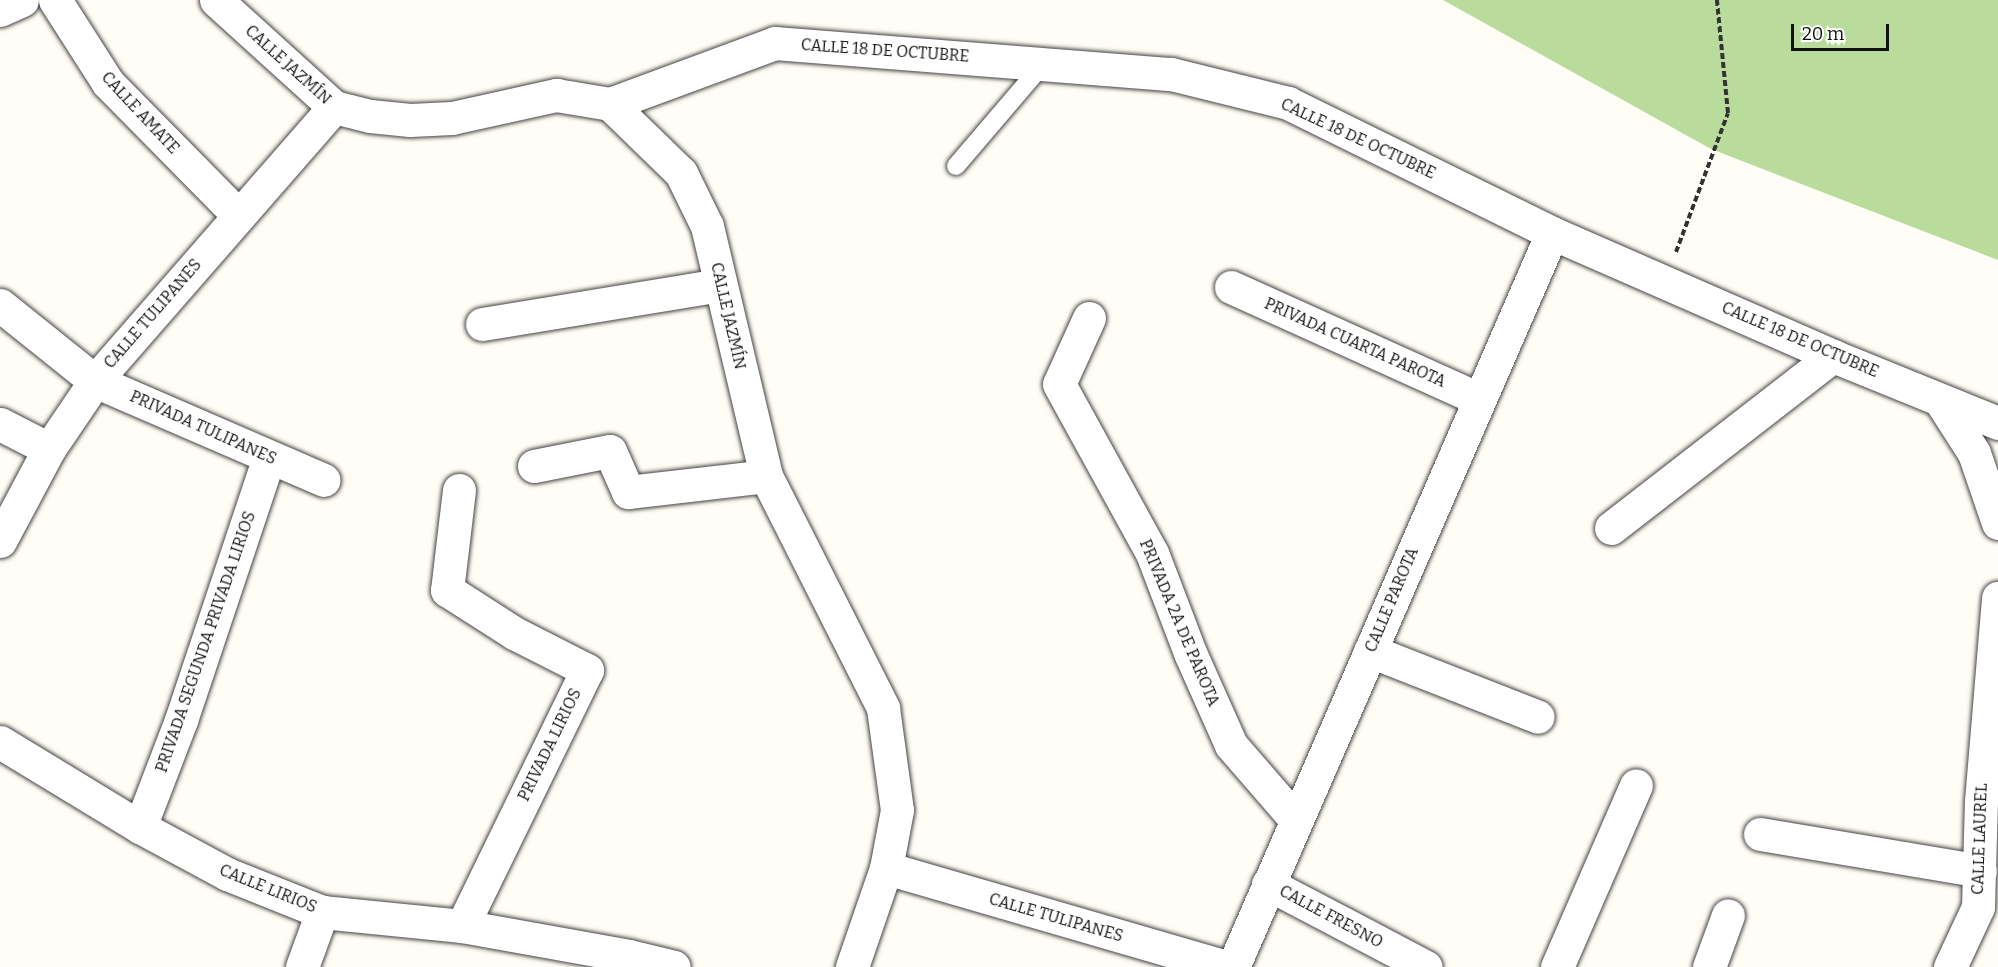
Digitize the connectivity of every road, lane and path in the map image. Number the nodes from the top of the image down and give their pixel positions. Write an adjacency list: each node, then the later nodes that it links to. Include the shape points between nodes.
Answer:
1 (22, 0): 5 (street)
2 (56, 0): 10 (street, CALLE AMATE, via 108,83)
3 (216, 0): 8 (street, CALLE JAZMÍN)
4 (1718, 0): 12 (path, via 1728,113)
5 (0, 10)
6 (1044, 63): 7 (street, CALLE 18 DE OCTUBRE, via 774,43); 9 (lane); 11 (street, CALLE 18 DE OCTUBRE, via 1171,74 1288,103)
7 (610, 104): 8 (street, CALLE JAZMÍN, via 556,95 452,118 410,120); 13 (street, CALLE JAZMÍN, via 681,173 707,226)
8 (334, 107): 10 (street, CALLE TULIPANES)
9 (956, 166)
10 (238, 215): 19 (street, CALLE TULIPANES)
11 (1551, 232): 12 (street, CALLE 18 DE OCTUBRE); 20 (street, CALLE PAROTA)
12 (1666, 281): 18 (street, CALLE 18 DE OCTUBRE)
13 (720, 285): 17 (street); 27 (street, CALLE JAZMÍN)
14 (1231, 287): 20 (street, PRIVADA CUARTA PAROTA)
15 (0, 305): 19 (street, PRIVADA TULIPANES)
16 (1089, 318): 38 (street, PRIVADA 2A DE PAROTA, via 1059,384 1152,553 1231,745)
17 (482, 324)
18 (1833, 356): 21 (street, CALLE 18 DE OCTUBRE); 31 (street)
19 (95, 381): 24 (street, CALLE TULIPANES); 25 (street, PRIVADA TULIPANES)
20 (1479, 399): 34 (street, CALLE PAROTA)
21 (1940, 400): 22 (street, CALLE 18 DE OCTUBRE); 30 (street, via 1974,453)
22 (1998, 423)
23 (0, 424): 24 (street)
24 (49, 449): 32 (street, CALLE TULIPANES)
25 (269, 457): 28 (street, PRIVADA TULIPANES); 39 (street, PRIVADA SEGUNDA PRIVADA LIRIOS, via 181,720)
26 (534, 466): 27 (street, via 610,451 628,492)
27 (766, 476): 41 (street, CALLE JAZMÍN, via 883,708 897,810)
28 (324, 480)
29 (459, 490): 47 (street, PRIVADA LIRIOS, via 447,590 514,633 587,670)
30 (1998, 524)
31 (1611, 528)
32 (0, 541)
33 (1998, 598): 42 (street, CALLE LAUREL, via 1981,801)
34 (1370, 651): 35 (street); 38 (street, CALLE PAROTA)
35 (1538, 717)
36 (0, 742): 39 (street, CALLE LIRIOS)
37 (1636, 785): 54 (street)
38 (1296, 819): 43 (street, CALLE PAROTA)
39 (140, 827): 45 (street, CALLE LIRIOS, via 227,874)
40 (1760, 834): 42 (street)
41 (886, 868): 50 (street, CALLE JAZMÍN); 51 (street, CALLE TULIPANES)
42 (1980, 871): 44 (street, CALLE LAUREL)
43 (1268, 884): 52 (street, CALLE PAROTA); 53 (street, CALLE FRESNO)
44 (1988, 908): 56 (street, CALLE LAUREL)
45 (322, 912): 47 (street, CALLE LIRIOS); 48 (street)
46 (1728, 915): 55 (street)
47 (462, 926): 49 (street, CALLE LIRIOS)
48 (302, 967)
49 (674, 967)
50 (852, 967)
51 (1226, 967)
52 (1233, 967)
53 (1426, 967)
54 (1557, 967)
55 (1709, 967)
56 (1950, 967)

